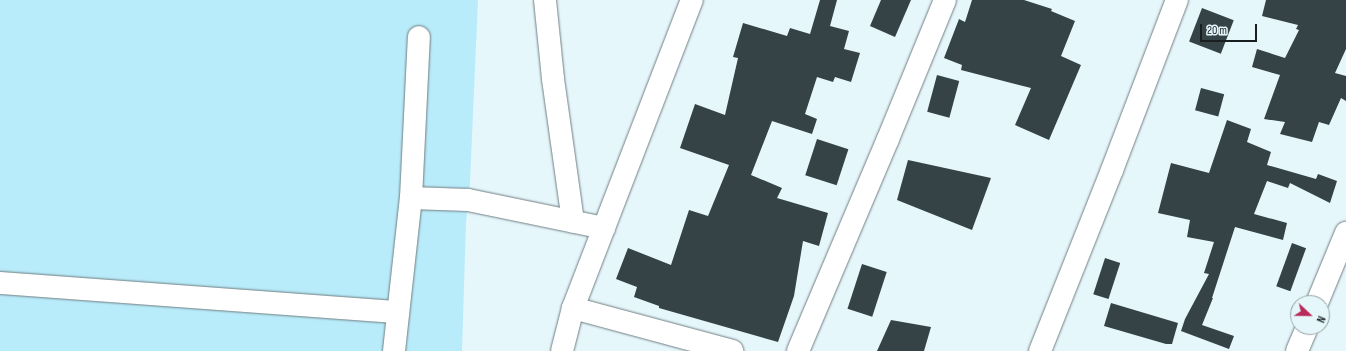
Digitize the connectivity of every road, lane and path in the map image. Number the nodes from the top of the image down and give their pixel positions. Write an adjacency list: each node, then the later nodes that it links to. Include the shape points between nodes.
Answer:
1 (545, 0): 7 (street, via 552,79)
2 (692, 0): 8 (street)
3 (945, 0): 19 (street)
4 (1177, 0): 20 (street)
5 (419, 37): 6 (street)
6 (411, 198): 7 (street, via 468,200); 14 (street)
7 (573, 222): 8 (street)
8 (604, 228): 13 (street)
9 (1346, 233): 10 (street)
10 (1341, 260): 12 (street)
11 (0, 283): 14 (street)
12 (1321, 295)
13 (573, 308): 17 (street); 18 (street)
14 (398, 312): 16 (street)
15 (1304, 335): 21 (street)
16 (394, 351)
17 (562, 351)
18 (732, 351)
19 (798, 351)
20 (1040, 351)
21 (1297, 351)

